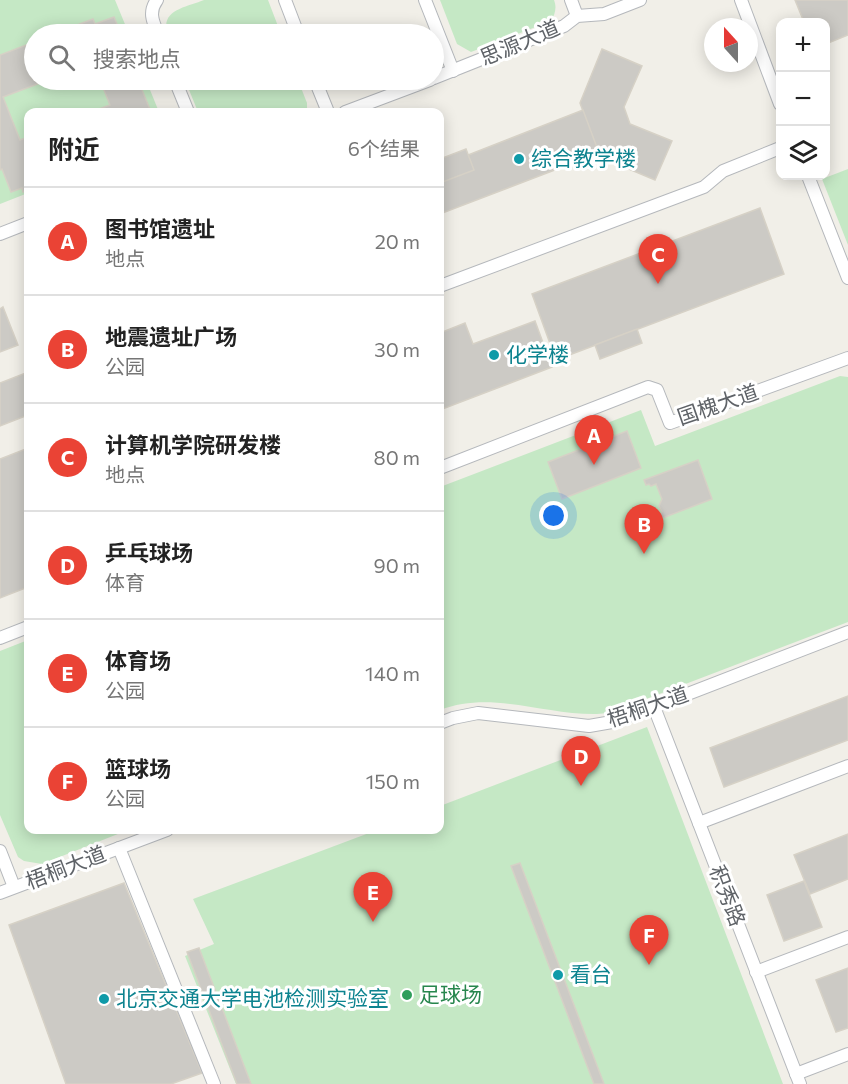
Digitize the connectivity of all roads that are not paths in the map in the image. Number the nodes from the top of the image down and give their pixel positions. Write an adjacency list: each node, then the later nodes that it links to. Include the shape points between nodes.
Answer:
1 (157, 0): 8 (lane, via 152,6)
2 (285, 0): 9 (lane)
3 (425, 0): 10 (lane)
4 (571, 0): 7 (lane)
5 (640, 0): 7 (lane, 思源大道, via 604,14)
6 (741, 0): 17 (lane)
7 (577, 16): 12 (lane, 思源大道, via 564,26)
8 (154, 24)
9 (294, 24)
10 (434, 24)
11 (444, 48): 12 (lane)
12 (453, 71): 13 (lane, 思源大道)
13 (444, 74)
14 (179, 90): 18 (lane)
15 (319, 90): 19 (lane)
16 (403, 90): 20 (lane, 思源大道)
17 (776, 93)
18 (186, 108)
19 (326, 108)
20 (356, 108)
21 (776, 150): 26 (lane, via 723,171 704,187)
22 (810, 180): 25 (lane)
23 (24, 225): 24 (lane)
24 (0, 234)
25 (848, 278)
26 (444, 284)
27 (848, 358): 28 (lane, 国槐大道, via 670,423 657,390 648,387)
28 (444, 466)
29 (24, 629): 31 (lane)
30 (848, 632): 32 (lane, 梧桐大道)
31 (0, 638)
32 (654, 707): 33 (lane, 梧桐大道, via 590,726 478,713); 35 (lane, 积秀路)
33 (444, 721)
34 (848, 766): 35 (lane)
35 (699, 823): 42 (lane, 积秀路)
36 (156, 834): 37 (lane, 梧桐大道)
37 (119, 848): 39 (lane, 梧桐大道); 45 (lane)
38 (0, 851): 39 (lane)
39 (14, 887): 40 (lane, 梧桐大道)
40 (0, 893)
41 (848, 937): 42 (lane)
42 (756, 972): 44 (lane, 积秀路)
43 (848, 1054): 44 (lane)
44 (798, 1079)
45 (214, 1084)

